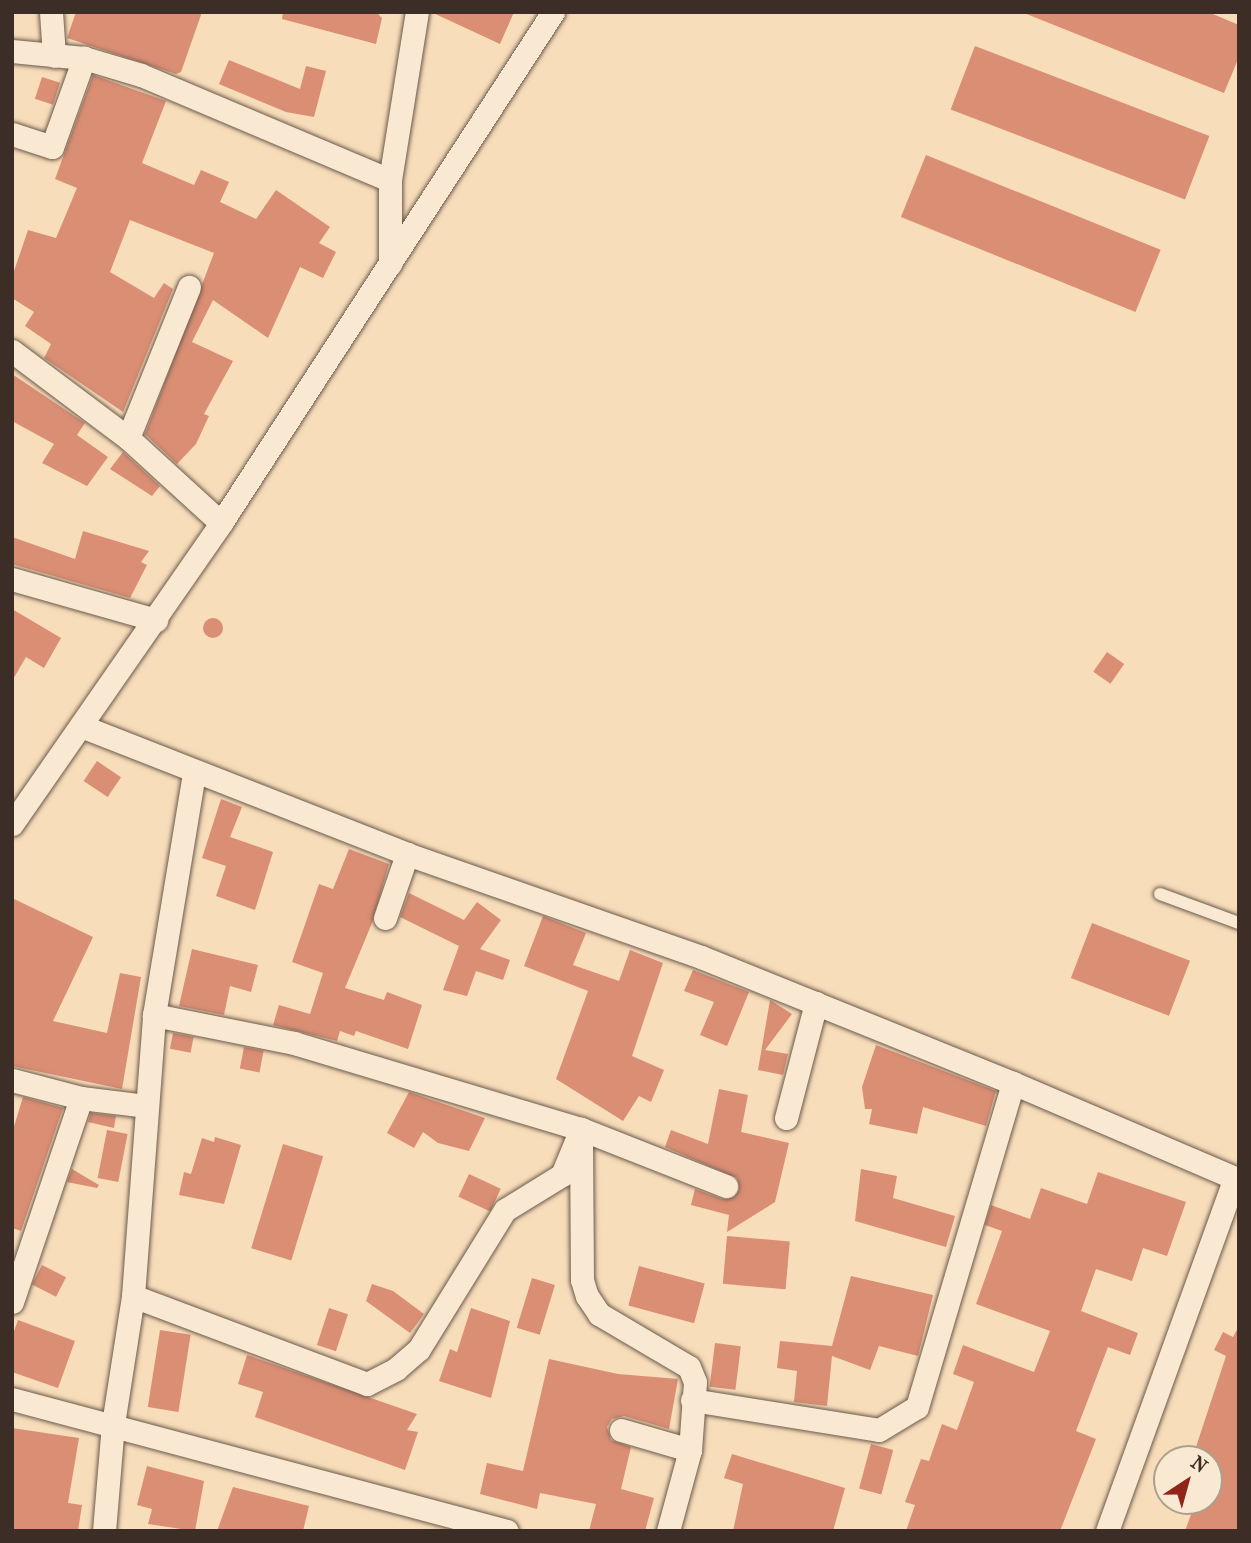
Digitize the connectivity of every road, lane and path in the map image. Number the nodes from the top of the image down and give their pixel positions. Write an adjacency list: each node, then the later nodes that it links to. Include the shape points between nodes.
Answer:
1 (51, 12): 5 (street)
2 (417, 12): 8 (street)
3 (553, 12): 9 (street)
4 (12, 51): 5 (street)
5 (54, 56): 6 (street)
6 (84, 58): 7 (street, via 52,147); 8 (street, via 141,75)
7 (12, 134)
8 (390, 180): 9 (street)
9 (390, 264): 13 (street)
10 (190, 288): 12 (street)
11 (12, 351): 12 (street)
12 (128, 438): 13 (street)
13 (221, 523): 15 (street)
14 (12, 579): 15 (street)
15 (156, 620): 16 (street)
16 (81, 726): 17 (street); 18 (street)
17 (194, 774): 19 (street); 24 (street)
18 (14, 819)
19 (407, 854): 21 (street); 23 (street, via 551,902)
20 (1160, 894): 22 (lane)
21 (386, 918)
22 (1239, 923)
23 (816, 1003): 26 (street); 29 (street)
24 (154, 1014): 28 (street); 30 (street, via 294,1044)
25 (12, 1080): 27 (street)
26 (1013, 1083): 31 (street); 36 (street, via 917,1407 879,1430)
27 (80, 1098): 28 (street); 34 (street)
28 (146, 1106): 33 (street)
29 (786, 1118)
30 (581, 1129): 32 (street); 33 (street, via 562,1175 505,1210 419,1349 396,1369 367,1384); 36 (street, via 582,1280 587,1296 599,1314 689,1367 695,1382)
31 (1237, 1179): 43 (street)
32 (726, 1185)
33 (132, 1296): 37 (street)
34 (12, 1302)
35 (12, 1399): 37 (street)
36 (692, 1400): 39 (street)
37 (113, 1424): 40 (street); 41 (street)
38 (621, 1430): 39 (street)
39 (690, 1451): 42 (street)
40 (104, 1531)
41 (507, 1531)
42 (668, 1531)
43 (1107, 1531)

